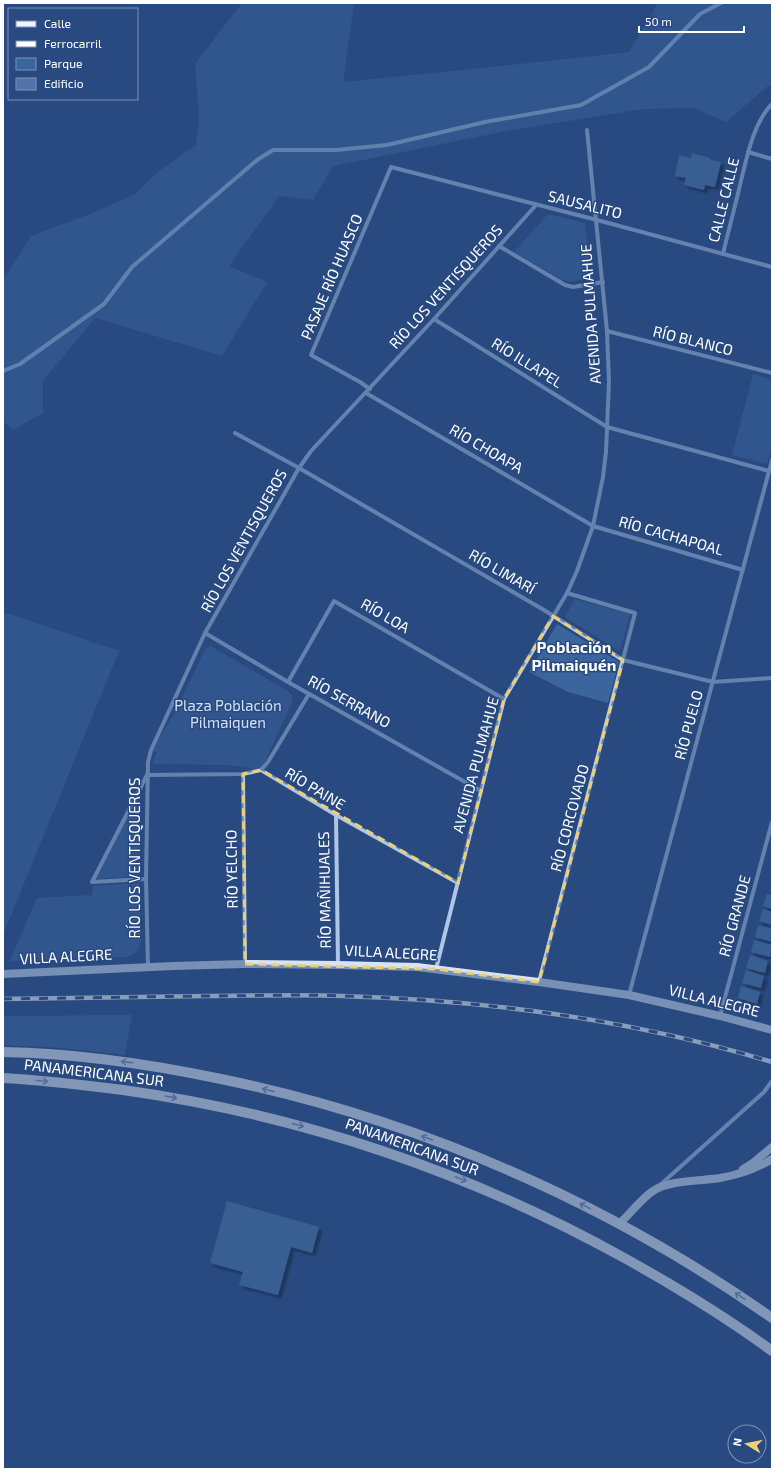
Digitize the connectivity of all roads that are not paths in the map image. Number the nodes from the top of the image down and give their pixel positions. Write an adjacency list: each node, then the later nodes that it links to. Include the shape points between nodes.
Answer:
1 (772, 104): 3 (street, CALLE CALLE, via 761,119)
2 (587, 130): 7 (street, AVENIDA PULMAHUE)
3 (748, 152): 4 (street); 9 (street, CALLE CALLE)
4 (772, 159)
5 (392, 168): 6 (street, SAUSALITO); 15 (street, PASAJE RÍO HUASCO, via 311,355 360,382)
6 (536, 205): 7 (street, SAUSALITO); 8 (street, RÍO LOS VENTISQUEROS)
7 (597, 220): 9 (street, SAUSALITO); 11 (street, AVENIDA PULMAHUE)
8 (499, 246): 11 (street, via 565,285 573,287); 12 (street, RÍO LOS VENTISQUEROS)
9 (723, 254): 10 (street, SAUSALITO)
10 (772, 267)
11 (603, 282): 13 (street, AVENIDA PULMAHUE)
12 (434, 319): 15 (street, RÍO LOS VENTISQUEROS); 16 (street, RÍO ILLAPEL)
13 (607, 331): 14 (street, RÍO BLANCO); 16 (street, AVENIDA PULMAHUE)
14 (772, 373)
15 (368, 391): 19 (street, RÍO LOS VENTISQUEROS); 21 (street, RÍO CHOAPA)
16 (607, 428): 20 (street, RÍO ILLAPEL); 21 (street, AVENIDA PULMAHUE, via 603,477)
17 (235, 433): 19 (street, RÍO LIMARÍ)
18 (772, 460): 20 (street, RÍO PUELO)
19 (299, 468): 24 (street, RÍO LIMARÍ); 25 (street, RÍO LOS VENTISQUEROS)
20 (769, 471): 22 (street, RÍO PUELO)
21 (593, 526): 22 (street, RÍO CACHAPOAL); 23 (street, AVENIDA PULMAHUE)
22 (743, 570): 29 (street, RÍO PUELO)
23 (567, 593): 24 (street, AVENIDA PULMAHUE); 26 (street, RÍO CORCOVADO, via 635,613)
24 (553, 616): 26 (street, RÍO LIMARÍ); 31 (street, AVENIDA PULMAHUE)
25 (205, 634): 28 (street, RÍO SERRANO); 34 (street, RÍO LOS VENTISQUEROS, via 151,750)
26 (623, 660): 29 (street, RÍO LIMARÍ); 45 (street, RÍO CORCOVADO)
27 (772, 678): 29 (street, RÍO LIMARÍ)
28 (288, 682): 30 (street, RÍO SERRANO); 31 (street, RÍO LOA, via 334,601)
29 (713, 682): 46 (street, RÍO PUELO)
30 (309, 694): 32 (street); 35 (street, RÍO SERRANO)
31 (504, 699): 35 (street, AVENIDA PULMAHUE)
32 (261, 770): 33 (street, RÍO PAINE); 36 (street, RÍO PAINE)
33 (242, 774): 34 (street, RÍO PAINE); 40 (street, RÍO YELCHO)
34 (146, 775): 38 (street, RÍO LOS VENTISQUEROS); 38 (street, via 92,882)
35 (481, 791): 39 (street, AVENIDA PULMAHUE)
36 (336, 815): 39 (street, RÍO PAINE); 41 (street, RÍO MAÑIHUALES)
37 (772, 822): 47 (street, RÍO GRANDE)
38 (146, 879): 42 (street, RÍO LOS VENTISQUEROS)
39 (458, 883): 43 (street, AVENIDA PULMAHUE)
40 (245, 964): 41 (main road, VILLA ALEGRE); 42 (main road, VILLA ALEGRE)
41 (338, 964): 43 (main road, VILLA ALEGRE)
42 (148, 967): 44 (main road, VILLA ALEGRE)
43 (436, 969): 45 (main road, VILLA ALEGRE)
44 (3, 974)
45 (539, 982): 46 (main road, VILLA ALEGRE)
46 (629, 995): 47 (main road, VILLA ALEGRE)
47 (720, 1016): 48 (main road, VILLA ALEGRE)
48 (772, 1030)
49 (3, 1052): 56 (main road, PANAMERICANA SUR, one-way to 49, via 524,1176 473,1155 366,1117 304,1099 192,1073 135,1063)
50 (3, 1078): 58 (main road, PANAMERICANA SUR, one-way to 58, via 101,1087 213,1105 302,1127 393,1154 496,1194 601,1244 697,1300)
51 (772, 1081): 55 (street, via 764,1092)
52 (772, 1147): 54 (main road, via 754,1162)
53 (772, 1159): 54 (main road, via 758,1167)
54 (729, 1176): 55 (main road, via 673,1183)
55 (653, 1190): 56 (main road)
56 (620, 1224): 57 (main road, PANAMERICANA SUR, one-way to 56, via 695,1267)
57 (772, 1318)
58 (772, 1351)

